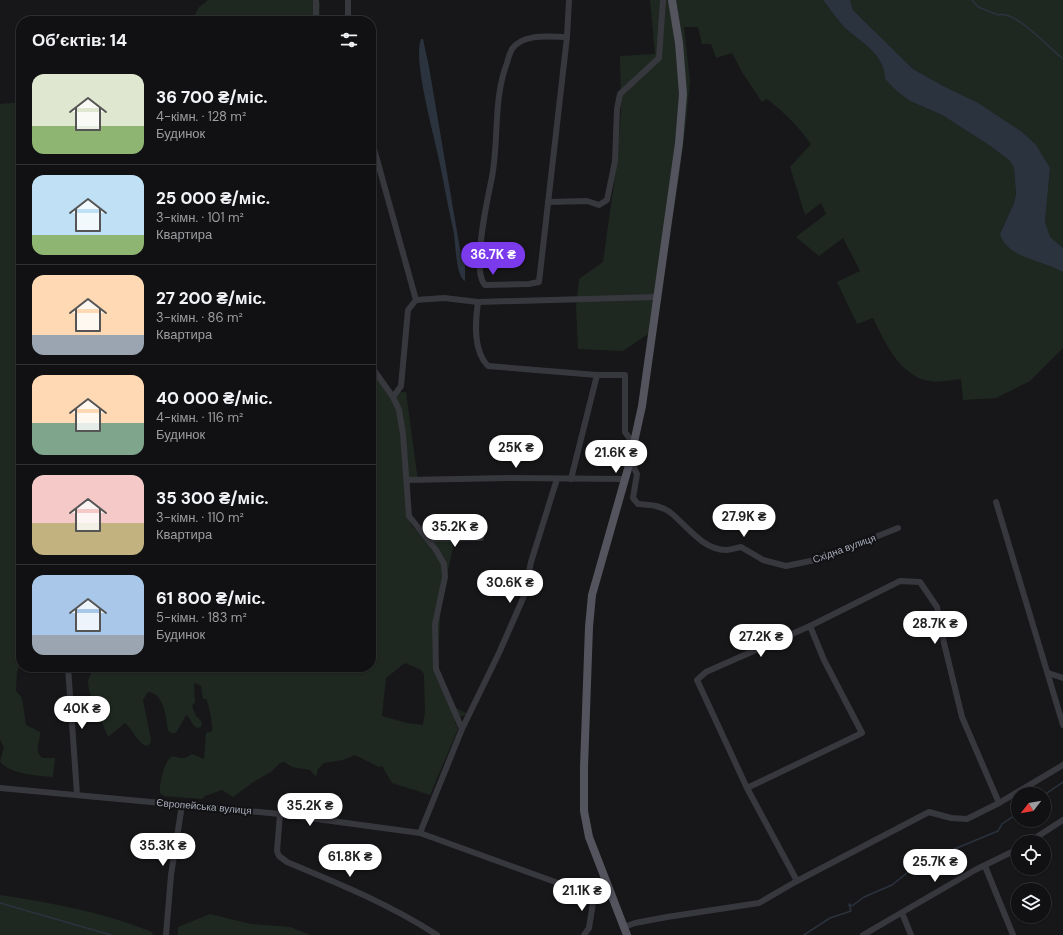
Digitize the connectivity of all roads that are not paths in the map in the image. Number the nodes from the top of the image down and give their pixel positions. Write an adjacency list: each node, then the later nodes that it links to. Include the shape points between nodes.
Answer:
1 (316, 0): 6 (street)
2 (348, 0): 7 (street)
3 (569, 0): 8 (street)
4 (663, 0): 10 (street, via 660,58 620,94 615,161 607,200 599,205 587,202)
5 (672, 0): 11 (main road, via 683,94 679,143)
6 (316, 16)
7 (348, 16)
8 (567, 37): 10 (street); 10 (street, via 520,41 512,49 502,75 492,177 481,234 481,277 485,285 539,282)
9 (376, 156): 12 (street)
10 (548, 202)
11 (656, 297): 13 (street); 17 (main road, via 642,406)
12 (416, 300): 13 (street, via 444,298); 16 (street, via 408,310 401,386)
13 (478, 302): 15 (street, via 476,342 482,360 488,366)
14 (376, 373): 16 (street)
15 (597, 375): 17 (street, via 626,375 625,432); 21 (street)
16 (393, 397): 22 (street, via 399,410)
17 (634, 445): 18 (main road)
18 (630, 465): 19 (main road); 24 (street, Східна вулиця, via 637,474 633,498 638,504 656,505 670,512 687,530 712,546 725,550 741,547 763,560 786,566 820,559)
19 (625, 478): 21 (street); 47 (main road, via 592,595 584,767 584,810 589,837)
20 (557, 479): 21 (street); 22 (street); 32 (street, via 531,562 524,596)
21 (571, 479)
22 (407, 480): 26 (street, via 409,516)
23 (996, 502): 29 (street)
24 (898, 528)
25 (481, 538): 26 (street)
26 (428, 539): 32 (street, via 444,564 435,624 436,669)
27 (810, 626): 35 (street, via 711,669 697,680); 35 (street, via 824,660 862,733); 37 (street, via 900,581 920,582 937,607 962,716)
28 (68, 672): 36 (street)
29 (1048, 673): 30 (street); 31 (street)
30 (1063, 678)
31 (1063, 725)
32 (462, 729): 41 (street)
33 (1063, 765): 37 (street)
34 (0, 788): 36 (street, Європейська вулиця)
35 (747, 788): 45 (street)
36 (77, 794): 38 (street, Європейська вулиця)
37 (999, 803): 45 (street, via 967,819 929,812)
38 (182, 805): 39 (street, Європейська вулиця); 50 (street, via 171,875)
39 (280, 814): 41 (street, Європейська вулиця); 51 (street, via 277,851 283,859 372,897)
40 (1063, 820): 42 (street)
41 (420, 833): 46 (street, Європейська вулиця)
42 (1040, 835)
43 (1011, 853): 44 (street)
44 (985, 866): 48 (street); 55 (street)
45 (797, 881): 49 (street, via 759,903 648,921)
46 (594, 896): 47 (street, Європейська вулиця); 52 (street, via 589,928)
47 (611, 896): 49 (main road)
48 (902, 913): 53 (street); 54 (street)
49 (626, 931)
50 (166, 934)
51 (437, 935)
52 (584, 935)
53 (863, 935)
54 (911, 935)
55 (1013, 935)

